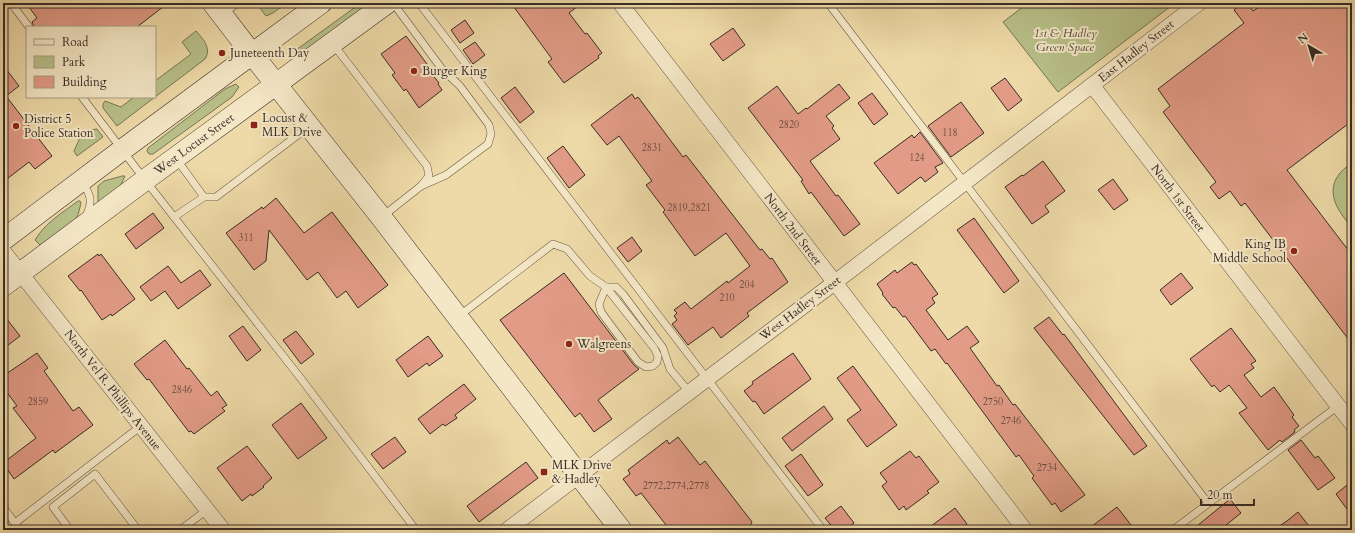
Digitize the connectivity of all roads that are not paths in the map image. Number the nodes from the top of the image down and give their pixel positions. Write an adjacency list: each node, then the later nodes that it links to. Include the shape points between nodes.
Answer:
1 (11, 3): 10 (lane)
2 (321, 3): 12 (main road)
3 (387, 3): 11 (main road, West Locust Street)
4 (393, 3): 22 (lane, via 434,59 489,125 492,134 488,144 446,175)
5 (419, 3): 36 (lane)
6 (620, 3): 30 (street, North 2nd Street)
7 (828, 3): 21 (lane)
8 (1199, 3): 14 (street, East Hadley Street)
9 (224, 7): 12 (main road)
10 (28, 26)
11 (333, 43): 13 (main road, West Locust Street); 22 (lane, via 427,166 429,176)
12 (252, 54): 13 (main road); 17 (main road)
13 (276, 84): 16 (main road); 18 (main road, West Locust Street)
14 (1092, 85): 21 (street, West Hadley Street); 38 (street, North 1st Street)
15 (83, 98): 17 (lane)
16 (309, 126): 23 (lane, via 216,197); 25 (main road)
17 (122, 150): 19 (lane); 20 (main road)
18 (175, 158): 19 (main road, West Locust Street); 23 (lane)
19 (145, 180): 24 (lane); 26 (main road, West Locust Street)
20 (82, 181): 26 (lane, via 89,191 90,206); 27 (main road)
21 (964, 183): 30 (street, West Hadley Street); 42 (lane)
22 (421, 186): 25 (lane)
23 (204, 196): 24 (lane)
24 (174, 217): 51 (lane)
25 (381, 217): 33 (main road)
26 (76, 232): 29 (main road, West Locust Street)
27 (3, 240)
28 (3, 250): 29 (street, North Vel R. Phillips Avenue)
29 (21, 273): 31 (main road, West Locust Street); 40 (street, North Vel R. Phillips Avenue)
30 (834, 282): 36 (street, West Hadley Street); 55 (street, North 2nd Street)
31 (3, 286)
32 (606, 287): 33 (lane, via 590,276 567,249 553,244); 34 (lane, via 654,348 658,356); 34 (lane, via 599,304 601,312 638,362 646,367); 35 (lane, via 616,287 623,294 663,348)
33 (457, 317): 41 (main road)
34 (657, 362): 35 (lane)
35 (670, 369): 37 (lane)
36 (706, 379): 37 (street, West Hadley Street); 54 (lane)
37 (689, 392): 41 (street, West Hadley Street)
38 (1338, 406): 39 (street, North 1st Street); 42 (lane)
39 (1352, 424)
40 (141, 426): 44 (street, North Vel R. Phillips Avenue); 45 (lane)
41 (578, 475): 52 (street, West Hadley Street); 53 (main road)
42 (1208, 503): 56 (lane)
43 (3, 507): 45 (lane)
44 (207, 510): 49 (lane); 50 (street, North Vel R. Phillips Avenue)
45 (15, 523): 46 (lane)
46 (20, 530)
47 (70, 530): 48 (lane, via 53,507 95,474)
48 (138, 530)
49 (180, 530)
50 (223, 530)
51 (416, 530)
52 (507, 530)
53 (621, 530)
54 (823, 530)
55 (1025, 530)
56 (1173, 530)

